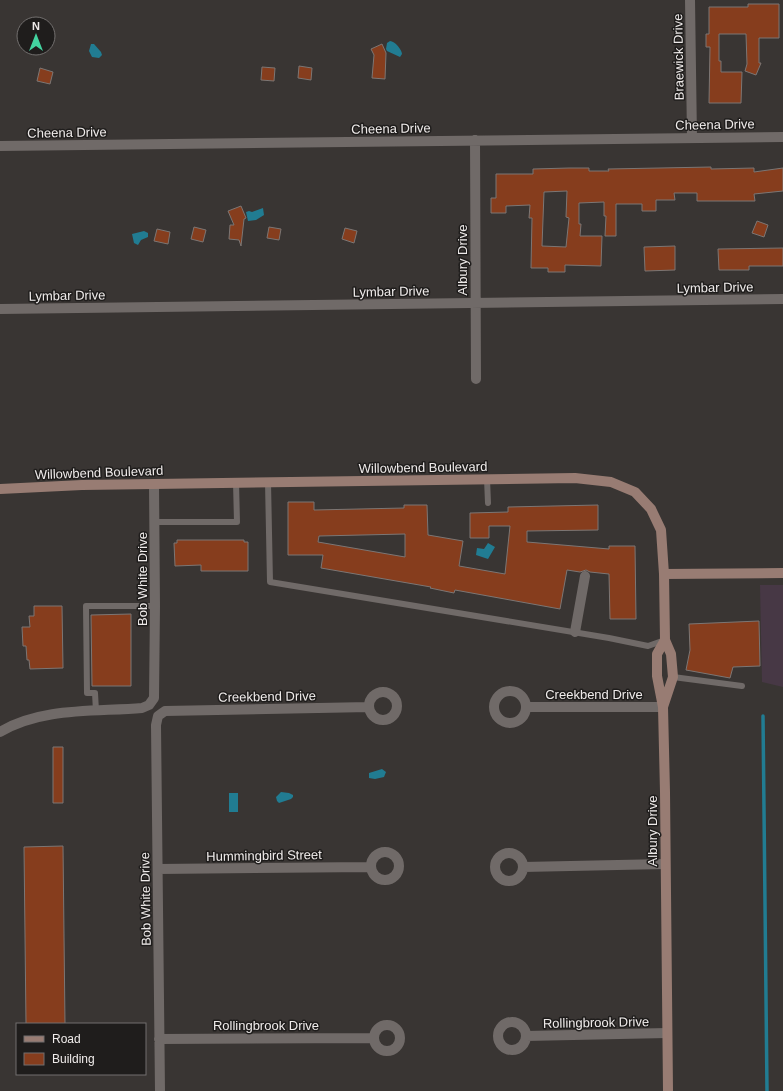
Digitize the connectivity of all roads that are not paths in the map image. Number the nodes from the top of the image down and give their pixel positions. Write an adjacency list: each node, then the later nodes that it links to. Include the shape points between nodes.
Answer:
1 (690, 0): 3 (street, Braewick Drive)
2 (783, 137): 3 (street, Cheena Drive)
3 (692, 138): 4 (street, Cheena Drive)
4 (475, 140): 5 (street, Cheena Drive); 7 (street, Albury Drive)
5 (0, 146)
6 (783, 299): 7 (street, Lymbar Drive)
7 (476, 303): 8 (street, Lymbar Drive); 9 (street, Albury Drive)
8 (0, 308)
9 (476, 379)
10 (487, 479): 12 (street, Willowbend Boulevard); 15 (lane); 18 (street, Willowbend Boulevard, via 575,478 611,482 635,492 652,509 660,530)
11 (236, 482): 12 (street, Willowbend Boulevard); 13 (street, Willowbend Boulevard); 16 (lane, via 237,522)
12 (268, 482): 21 (lane, via 270,582)
13 (154, 484): 14 (street, Willowbend Boulevard); 16 (street, Bob White Drive)
14 (0, 489)
15 (488, 503)
16 (154, 522): 20 (street, Bob White Drive)
17 (783, 573): 18 (street)
18 (664, 574): 22 (street, Albury Drive)
19 (585, 576): 21 (street)
20 (155, 606): 28 (street, Bob White Drive, via 154,698 149,705 142,708); 28 (lane, via 86,606 87,693 95,693)
21 (575, 632): 22 (lane, via 648,646)
22 (665, 640): 23 (street, Albury Drive, via 671,654); 27 (street, via 657,654 657,676)
23 (673, 677): 24 (lane); 27 (street, Albury Drive)
24 (742, 686)
25 (369, 706): 29 (street, Creekbend Drive)
26 (526, 707): 27 (street, Creekbend Drive)
27 (663, 707): 31 (street, Albury Drive)
28 (96, 711): 30 (street, via 40,716)
29 (166, 711): 34 (street, Bob White Drive, via 158,716 156,725)
30 (0, 732)
31 (666, 864): 33 (street); 35 (street, Albury Drive)
32 (370, 866): 34 (street, Hummingbird Street)
33 (523, 866)
34 (158, 869): 38 (street, Bob White Drive)
35 (667, 1033): 36 (street, Rollingbrook Drive); 40 (street, Albury Drive)
36 (526, 1036)
37 (374, 1038): 38 (street, Rollingbrook Drive)
38 (159, 1039): 39 (street, Bob White Drive)
39 (160, 1091)
40 (668, 1091)

